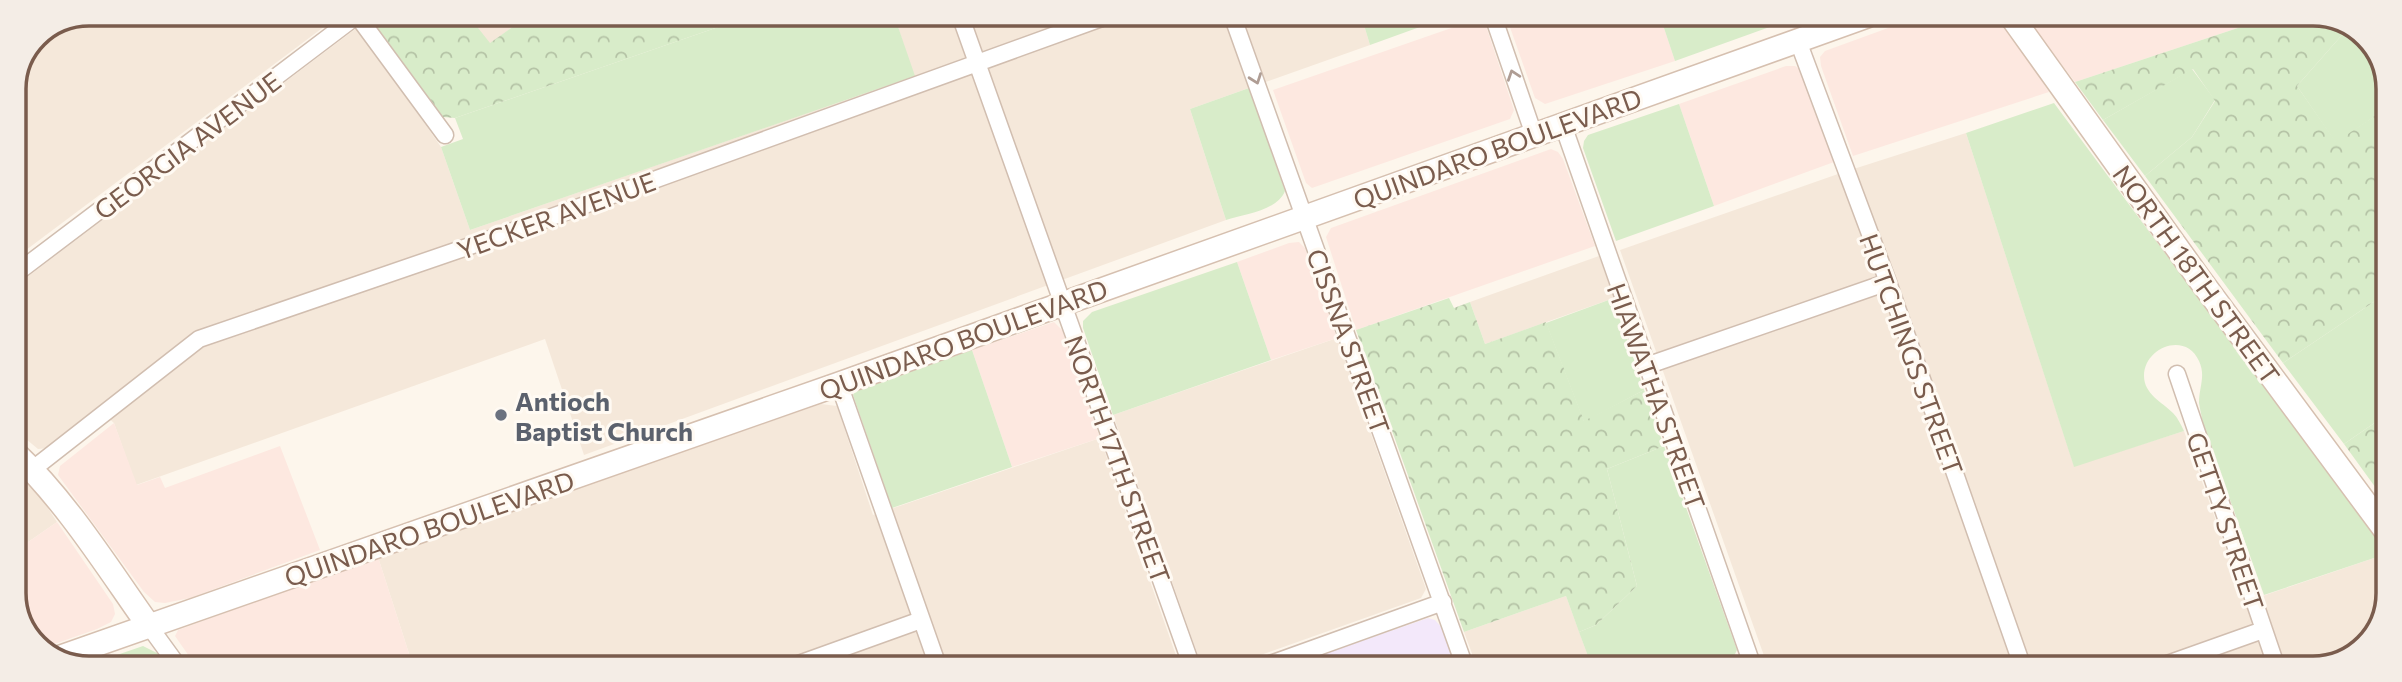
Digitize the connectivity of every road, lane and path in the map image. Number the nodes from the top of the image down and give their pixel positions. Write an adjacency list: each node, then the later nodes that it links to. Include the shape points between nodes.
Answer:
1 (343, 26): 15 (street, GEORGIA AVENUE)
2 (366, 26): 12 (street)
3 (964, 26): 10 (street, NORTH 17TH STREET)
4 (1080, 26): 10 (street, YECKER AVENUE)
5 (1236, 26): 14 (street, CISSNA STREET, one-way to 14)
6 (1496, 26): 13 (street, one-way to 6)
7 (1839, 26): 9 (main road, QUINDARO BOULEVARD)
8 (2018, 26): 23 (main road, NORTH 18TH STREET)
9 (1798, 41): 11 (main road, QUINDARO BOULEVARD); 16 (street, HUTCHINGS STREET)
10 (978, 63): 17 (street, NORTH 17TH STREET); 22 (street, YECKER AVENUE, via 199,339)
11 (1563, 125): 13 (main road, QUINDARO BOULEVARD); 18 (street, HIAWATHA STREET)
12 (445, 135)
13 (1534, 135): 14 (main road, QUINDARO BOULEVARD)
14 (1305, 216): 17 (main road, QUINDARO BOULEVARD); 24 (street, CISSNA STREET)
15 (26, 266)
16 (1888, 282): 18 (street); 36 (street, HUTCHINGS STREET)
17 (1063, 303): 20 (main road, QUINDARO BOULEVARD); 32 (street, NORTH 17TH STREET)
18 (1646, 366): 35 (street, HIAWATHA STREET)
19 (2177, 374): 27 (street, GETTY STREET)
20 (839, 384): 25 (street); 26 (main road, QUINDARO BOULEVARD)
21 (26, 463): 22 (main road)
22 (33, 469): 26 (main road)
23 (2376, 517)
24 (1443, 602): 33 (street); 34 (street, CISSNA STREET)
25 (921, 620): 30 (street); 31 (street)
26 (149, 626): 28 (main road, QUINDARO BOULEVARD); 29 (street)
27 (2263, 630): 37 (street); 38 (street, GETTY STREET)
28 (71, 653)
29 (171, 656)
30 (821, 656)
31 (934, 656)
32 (1188, 656)
33 (1293, 656)
34 (1461, 656)
35 (1745, 656)
36 (2019, 656)
37 (2190, 656)
38 (2273, 656)

